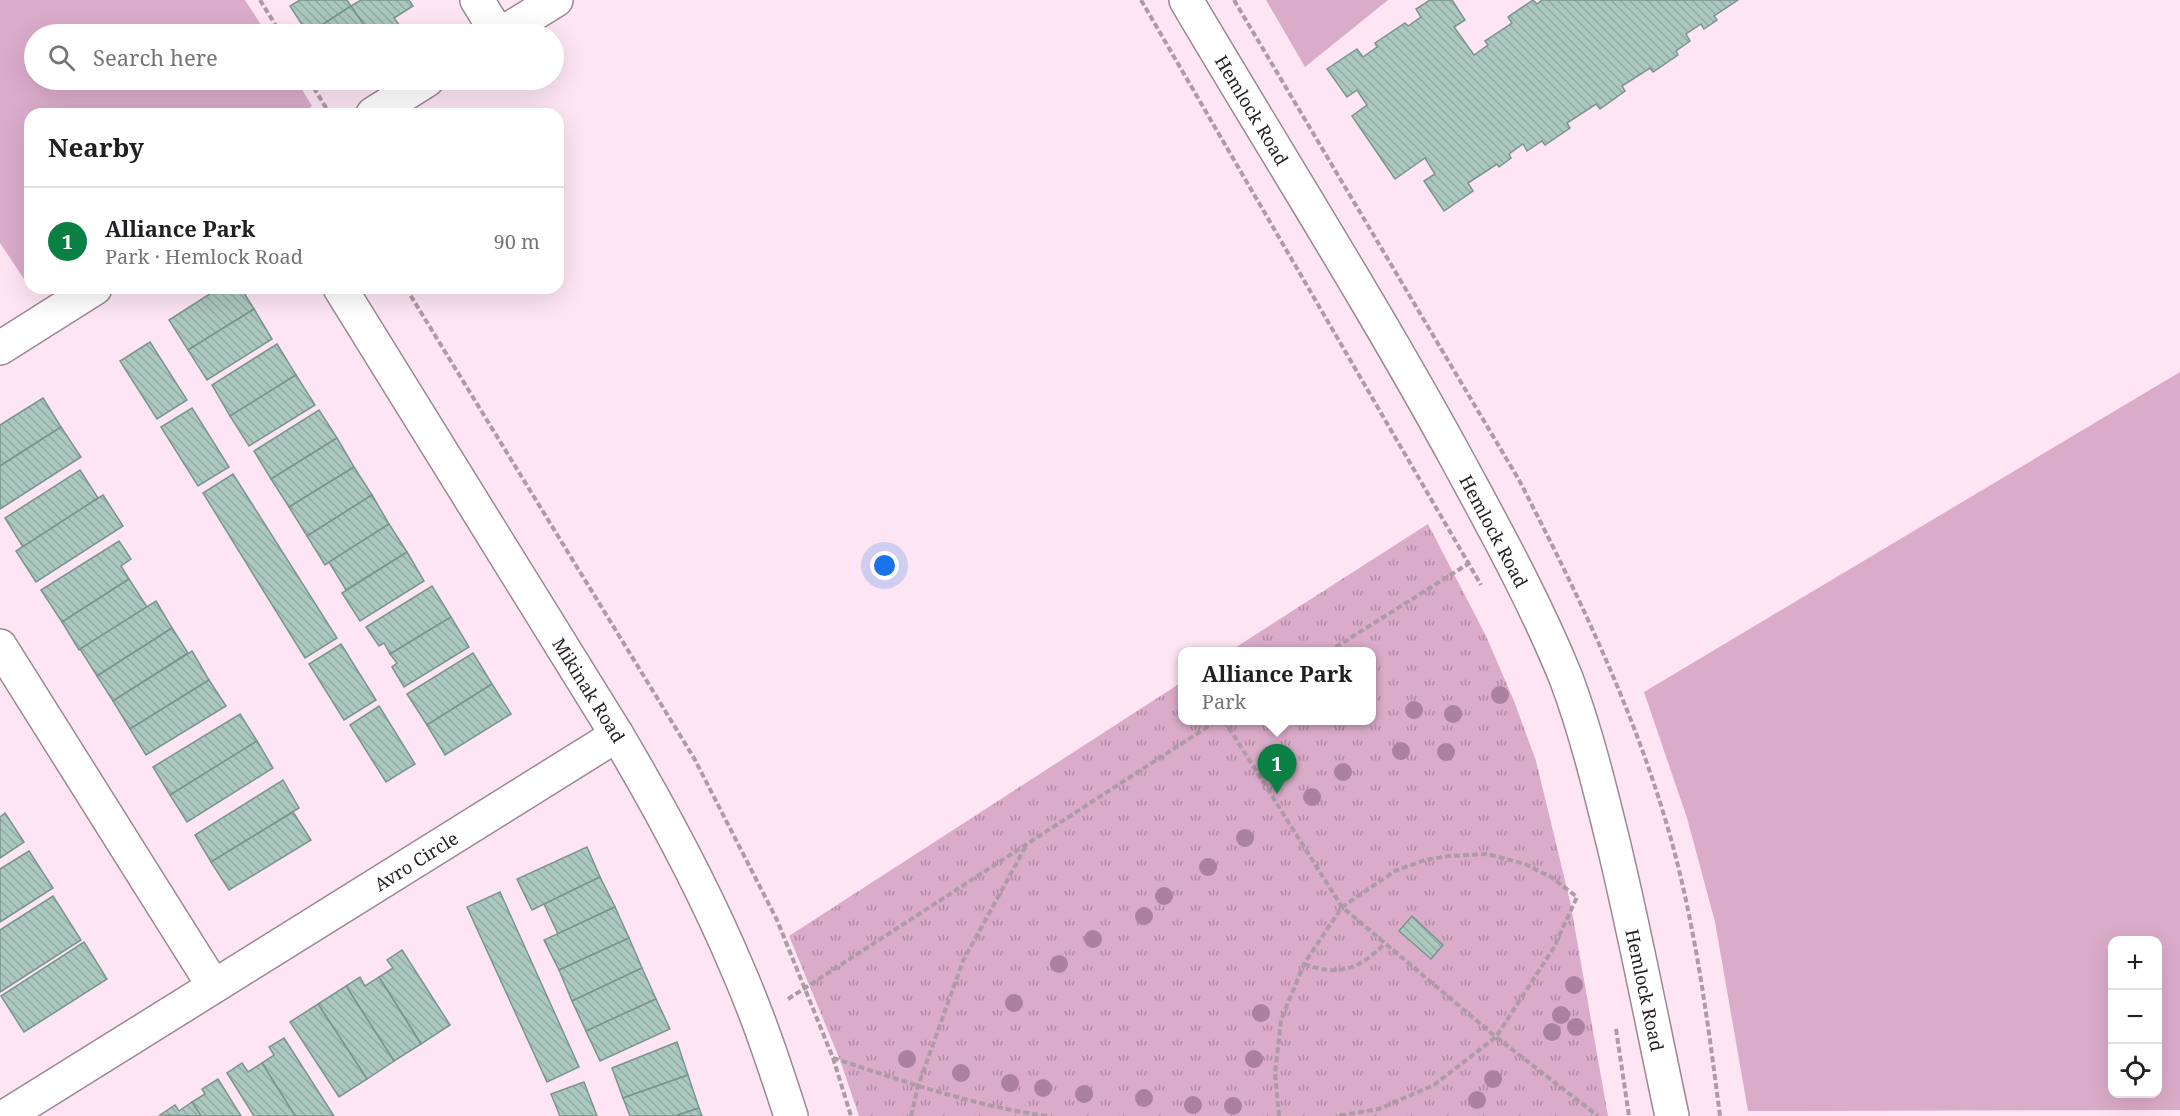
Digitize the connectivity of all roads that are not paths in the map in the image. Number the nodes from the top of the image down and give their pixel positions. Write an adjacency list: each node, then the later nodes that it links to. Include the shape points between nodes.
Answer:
1 (477, 0): 4 (street)
2 (556, 0): 5 (street)
3 (1186, 0): 16 (street, Hemlock Road, via 1388,337 1503,544 1550,642 1584,731 1604,802)
4 (493, 24)
5 (516, 24)
6 (412, 90): 7 (street)
7 (382, 108)
8 (86, 294): 10 (street)
9 (344, 294): 12 (street, Mikinak Road)
10 (0, 348)
11 (0, 646): 13 (street)
12 (618, 735): 13 (street, Avro Circle); 15 (street, Mikinak Road, via 689,864 738,970)
13 (213, 985): 14 (street, Avro Circle)
14 (6, 1116)
15 (791, 1116)
16 (1671, 1116)

